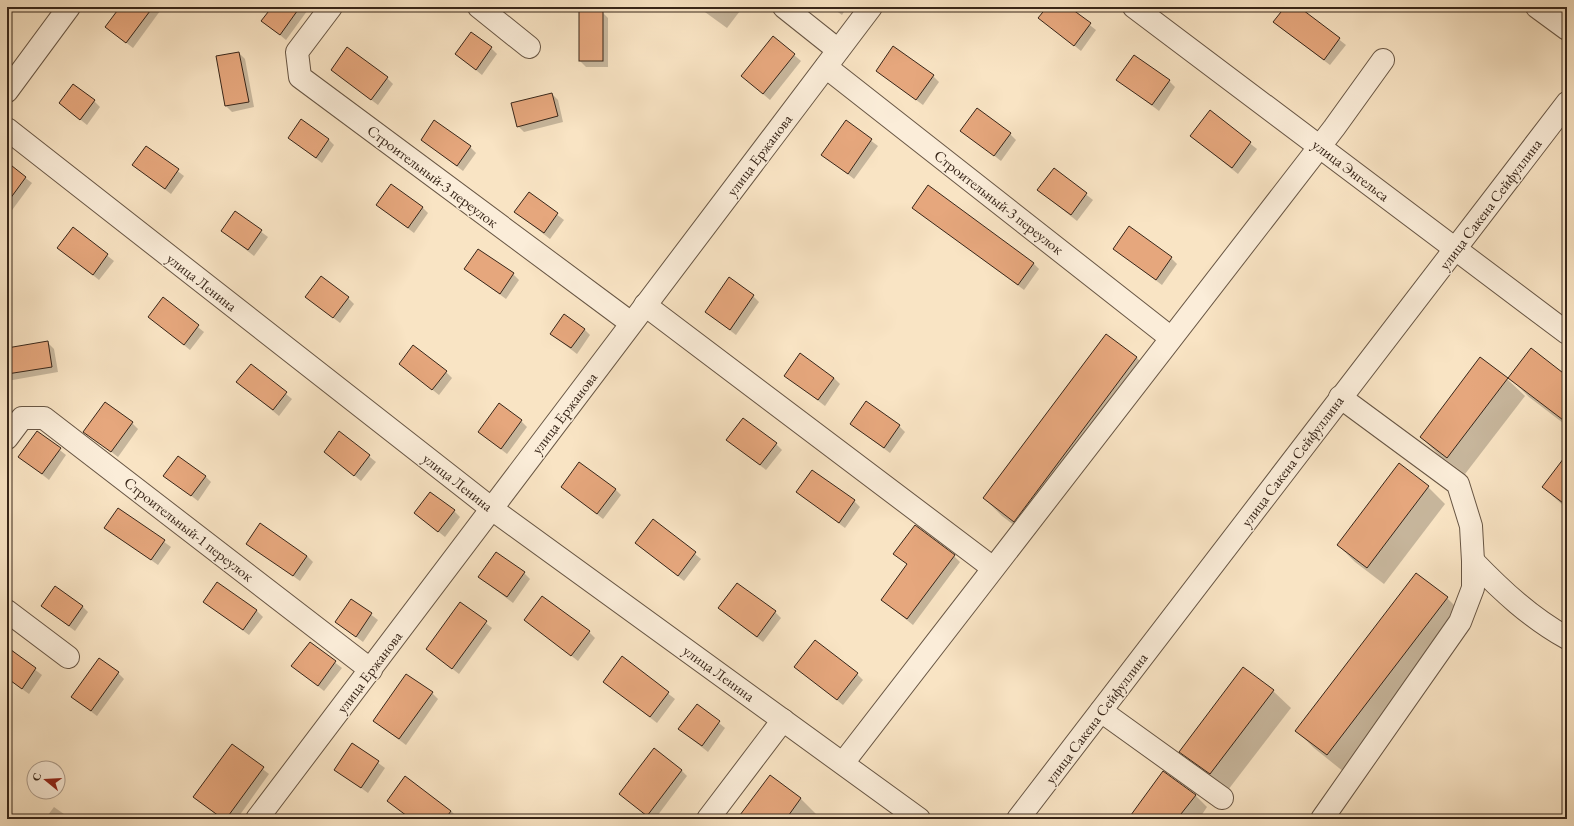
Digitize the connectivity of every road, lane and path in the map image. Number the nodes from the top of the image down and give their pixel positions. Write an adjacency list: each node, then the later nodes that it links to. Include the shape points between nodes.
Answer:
1 (69, 7): 12 (street)
2 (330, 7): 18 (street, Строительный-3 переулок, via 297,52 300,77)
3 (480, 7): 9 (street)
4 (784, 7): 10 (street, Строительный-3 переулок)
5 (871, 7): 10 (street, улица Ержанова)
6 (1134, 7): 15 (street, улица Энгельса)
7 (1537, 7): 8 (street)
8 (1567, 28)
9 (529, 47)
10 (832, 58): 17 (street, улица Ержанова); 20 (street, Строительный-3 переулок)
11 (1383, 60): 15 (street)
12 (7, 91)
13 (1567, 103): 16 (street, улица Сакена Сейфуллина)
14 (7, 130): 23 (street, улица Ленина)
15 (1319, 146): 16 (street, улица Энгельса); 20 (street)
16 (1456, 249): 19 (street, улица Энгельса); 21 (street, улица Сакена Сейфуллина)
17 (645, 305): 18 (street, улица Ержанова); 25 (street)
18 (631, 323): 23 (street, улица Ержанова)
19 (1567, 334)
20 (1171, 338): 25 (street)
21 (1340, 397): 24 (street, via 1458,484 1471,526); 30 (street, улица Сакена Сейфуллина)
22 (7, 438): 29 (street, Строительный-1 переулок, via 22,418 44,418)
23 (492, 509): 29 (street, улица Ержанова); 31 (street, улица Ленина)
24 (1473, 561): 27 (street, via 1502,591 1538,620); 38 (street, via 1473,588 1460,622)
25 (993, 568): 32 (street)
26 (7, 611): 28 (street)
27 (1567, 638)
28 (68, 657)
29 (371, 670): 34 (street, улица Ержанова)
30 (1101, 711): 33 (street); 37 (street, улица Сакена Сейфуллина)
31 (783, 720): 32 (street, улица Ленина); 35 (street)
32 (843, 763): 36 (street, улица Ленина)
33 (1222, 798)
34 (257, 819)
35 (708, 819)
36 (919, 819)
37 (1018, 819)
38 (1322, 819)

